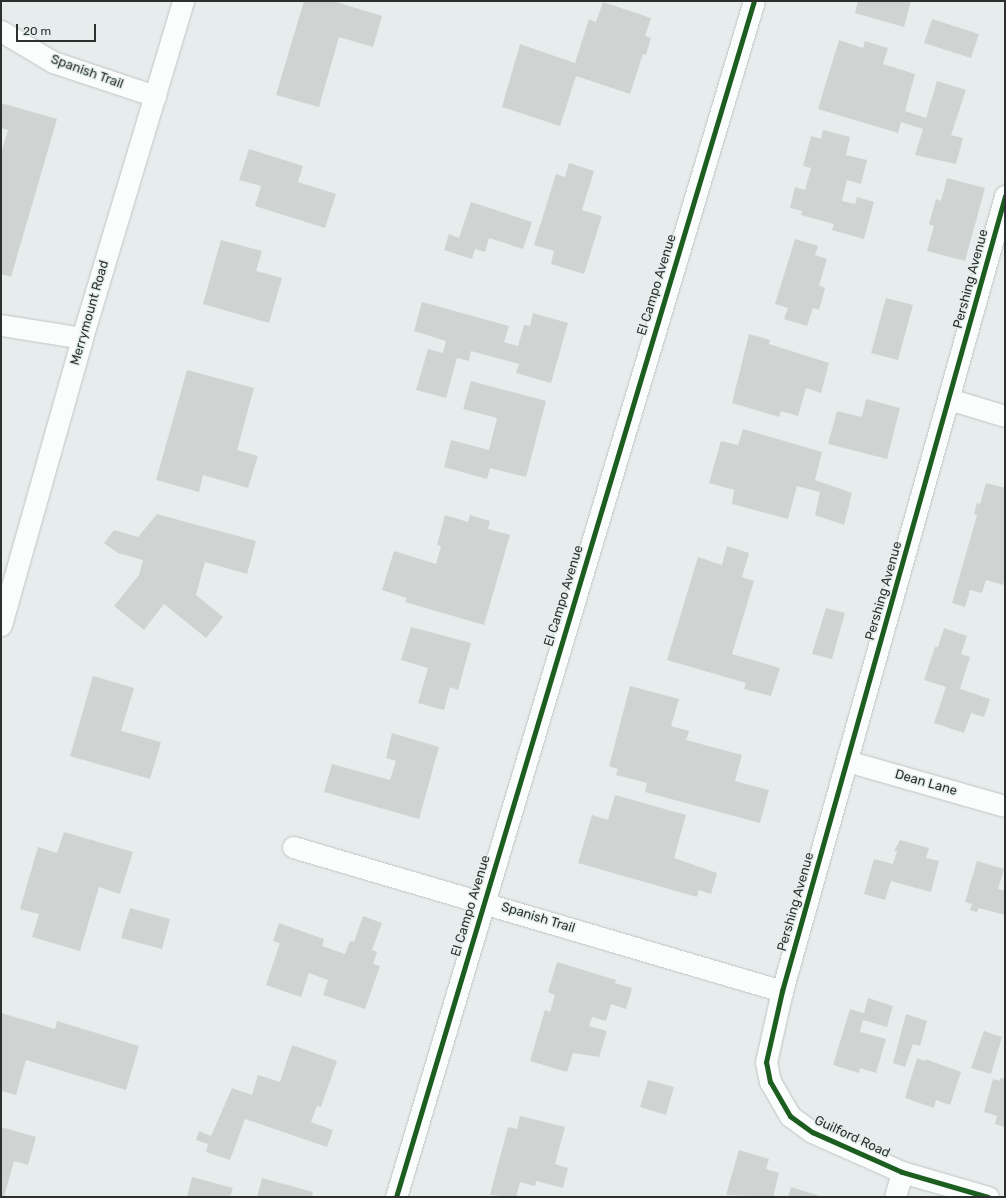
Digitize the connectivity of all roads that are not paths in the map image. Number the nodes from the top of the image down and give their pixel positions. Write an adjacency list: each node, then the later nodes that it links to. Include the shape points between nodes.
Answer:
1 (183, 1): 4 (street, Merrymount Road)
2 (754, 1): 14 (street, El Campo Avenue)
3 (1, 31): 4 (street, Spanish Trail, via 53,62)
4 (155, 96): 7 (street, Merrymount Road)
5 (1005, 196): 8 (street, Pershing Avenue)
6 (1, 325): 7 (street)
7 (82, 338): 10 (street, Merrymount Road)
8 (949, 399): 9 (street); 11 (street, Pershing Avenue)
9 (1005, 416)
10 (1, 625)
11 (847, 761): 12 (street, Dean Lane); 15 (street, Pershing Avenue)
12 (1005, 806)
13 (293, 846): 14 (street, Spanish Trail)
14 (483, 902): 15 (street, Spanish Trail); 17 (street, El Campo Avenue)
15 (782, 991): 16 (street, Guilford Road, via 766,1062 770,1082 790,1116 812,1132)
16 (902, 1172): 18 (street); 19 (street, Guilford Road)
17 (396, 1197)
18 (895, 1197)
19 (988, 1197)

